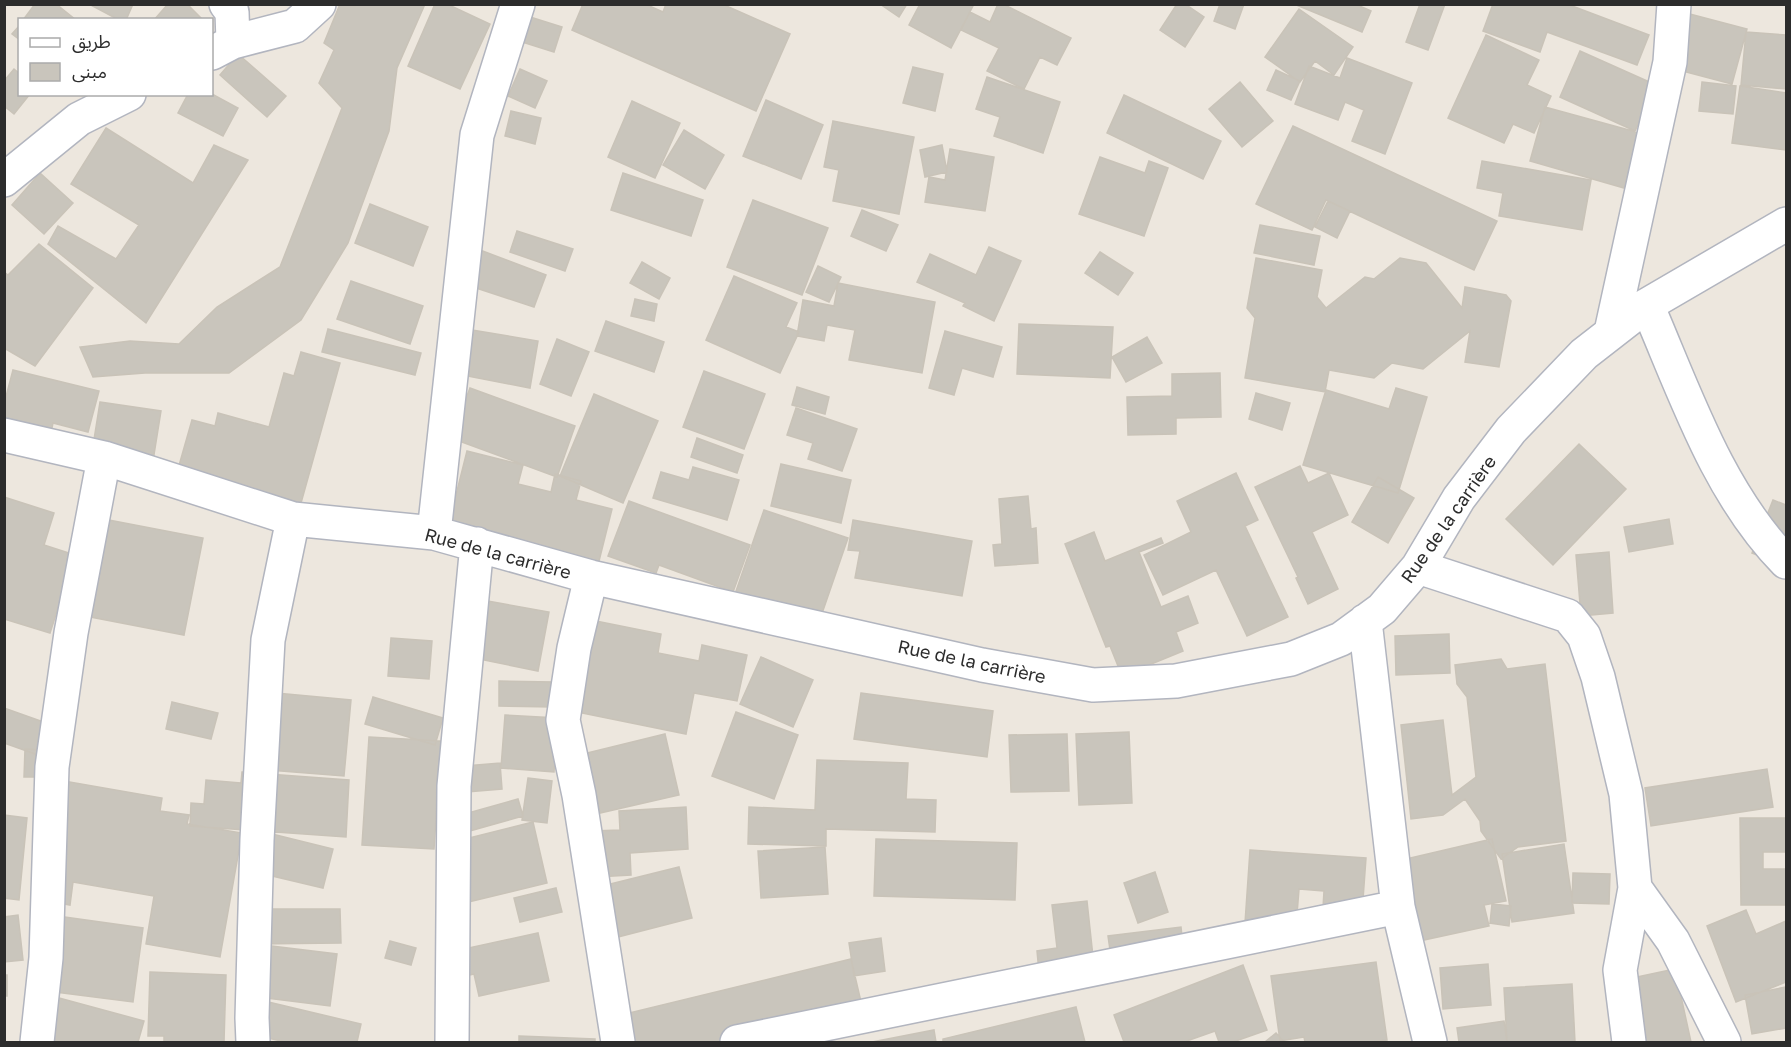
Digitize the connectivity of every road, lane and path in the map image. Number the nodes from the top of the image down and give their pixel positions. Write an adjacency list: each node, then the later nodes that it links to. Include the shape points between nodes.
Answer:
1 (226, 4): 5 (street, via 232,12)
2 (319, 4): 5 (street, via 295,26)
3 (518, 4): 14 (street, via 477,135)
4 (1674, 4): 10 (street, via 1670,62)
5 (222, 47)
6 (125, 96): 7 (street, via 79,119)
7 (4, 180)
8 (1786, 224): 9 (street, Rue de la carrière)
9 (1647, 305): 10 (street, Rue de la carrière); 16 (street, via 1713,458 1738,503)
10 (1611, 332): 17 (street, Rue de la carrière, via 1584,354 1511,430 1459,498)
11 (4, 435): 12 (street, Rue de la carrière)
12 (104, 458): 13 (street, Rue de la carrière); 22 (street, via 71,633 52,767 46,958)
13 (294, 519): 14 (street, Rue de la carrière); 23 (street, via 268,640 257,840)
14 (434, 533): 15 (street, Rue de la carrière)
15 (477, 544): 18 (street, Rue de la carrière); 24 (street, via 454,786)
16 (1786, 562)
17 (1418, 567): 19 (street, Rue de la carrière, via 1382,609); 20 (street, via 1568,616 1584,636 1626,794)
18 (591, 577): 19 (street, Rue de la carrière, via 1093,685 1176,681 1291,659 1341,639); 25 (street, via 574,648 563,720 579,795)
19 (1365, 621): 21 (street)
20 (1635, 888): 28 (street, via 1620,970); 29 (street, via 1672,941)
21 (1398, 907): 26 (street); 27 (street)
22 (37, 1042)
23 (253, 1042)
24 (452, 1042)
25 (618, 1042)
26 (737, 1042)
27 (1431, 1042)
28 (1629, 1042)
29 (1724, 1042)

